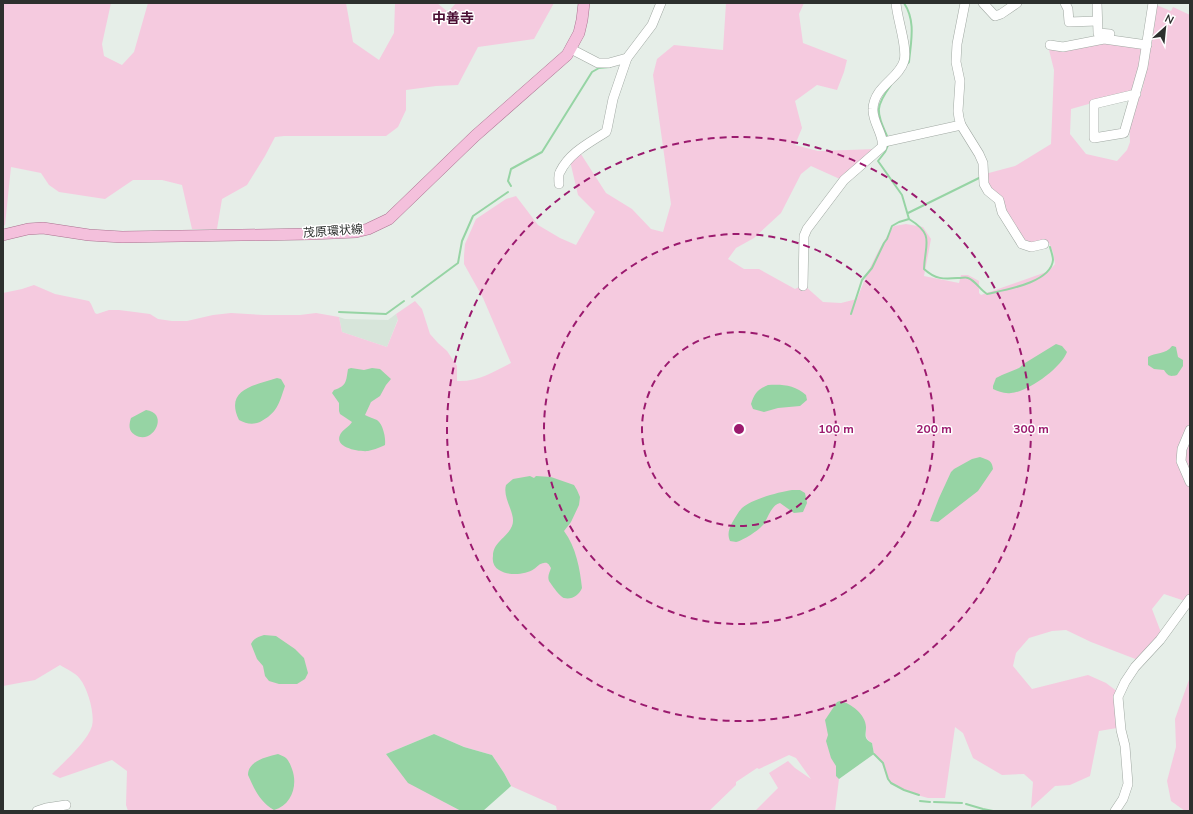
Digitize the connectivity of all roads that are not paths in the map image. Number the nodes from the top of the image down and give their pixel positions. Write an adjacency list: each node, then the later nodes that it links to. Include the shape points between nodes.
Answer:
1 (584, 3): 14 (main road, 茂原環状線, via 579,33)
2 (661, 3): 15 (street, via 652,25)
3 (896, 3): 18 (street, via 905,58 902,65 878,92 873,109)
4 (965, 3): 17 (street, via 956,62 960,81 958,111)
5 (983, 3): 6 (street, via 995,16)
6 (1017, 3)
7 (1065, 3): 10 (street, via 1069,22)
8 (1097, 3): 10 (street)
9 (1153, 3): 13 (street)
10 (1096, 21): 11 (street, via 1098,33 1114,34)
11 (1118, 40): 12 (street, via 1104,39 1063,46); 13 (street)
12 (1050, 45)
13 (1147, 45): 16 (street)
14 (571, 49): 15 (street, via 598,63); 20 (main road, 茂原環状線, via 567,56 471,141 389,219 368,229 311,234 122,236 88,235 42,228)
15 (627, 58): 19 (street, via 613,99 606,132 584,144 564,165 559,172)
16 (1136, 94): 16 (street, via 1124,133 1094,138 1094,104)
17 (961, 125): 18 (street); 21 (street, via 983,164 984,184 999,200 1002,212 1022,244 1031,247)
18 (884, 142): 22 (street, via 873,156 844,180 807,230 804,236)
19 (560, 184)
20 (3, 235)
21 (1044, 244)
22 (803, 286)
23 (1190, 430): 24 (street, via 1182,449 1181,461)
24 (1190, 482)
25 (1190, 599): 28 (street, via 1125,682 1118,698 1128,784 1123,799)
26 (66, 805): 27 (street)
27 (37, 811)
28 (1115, 811)

